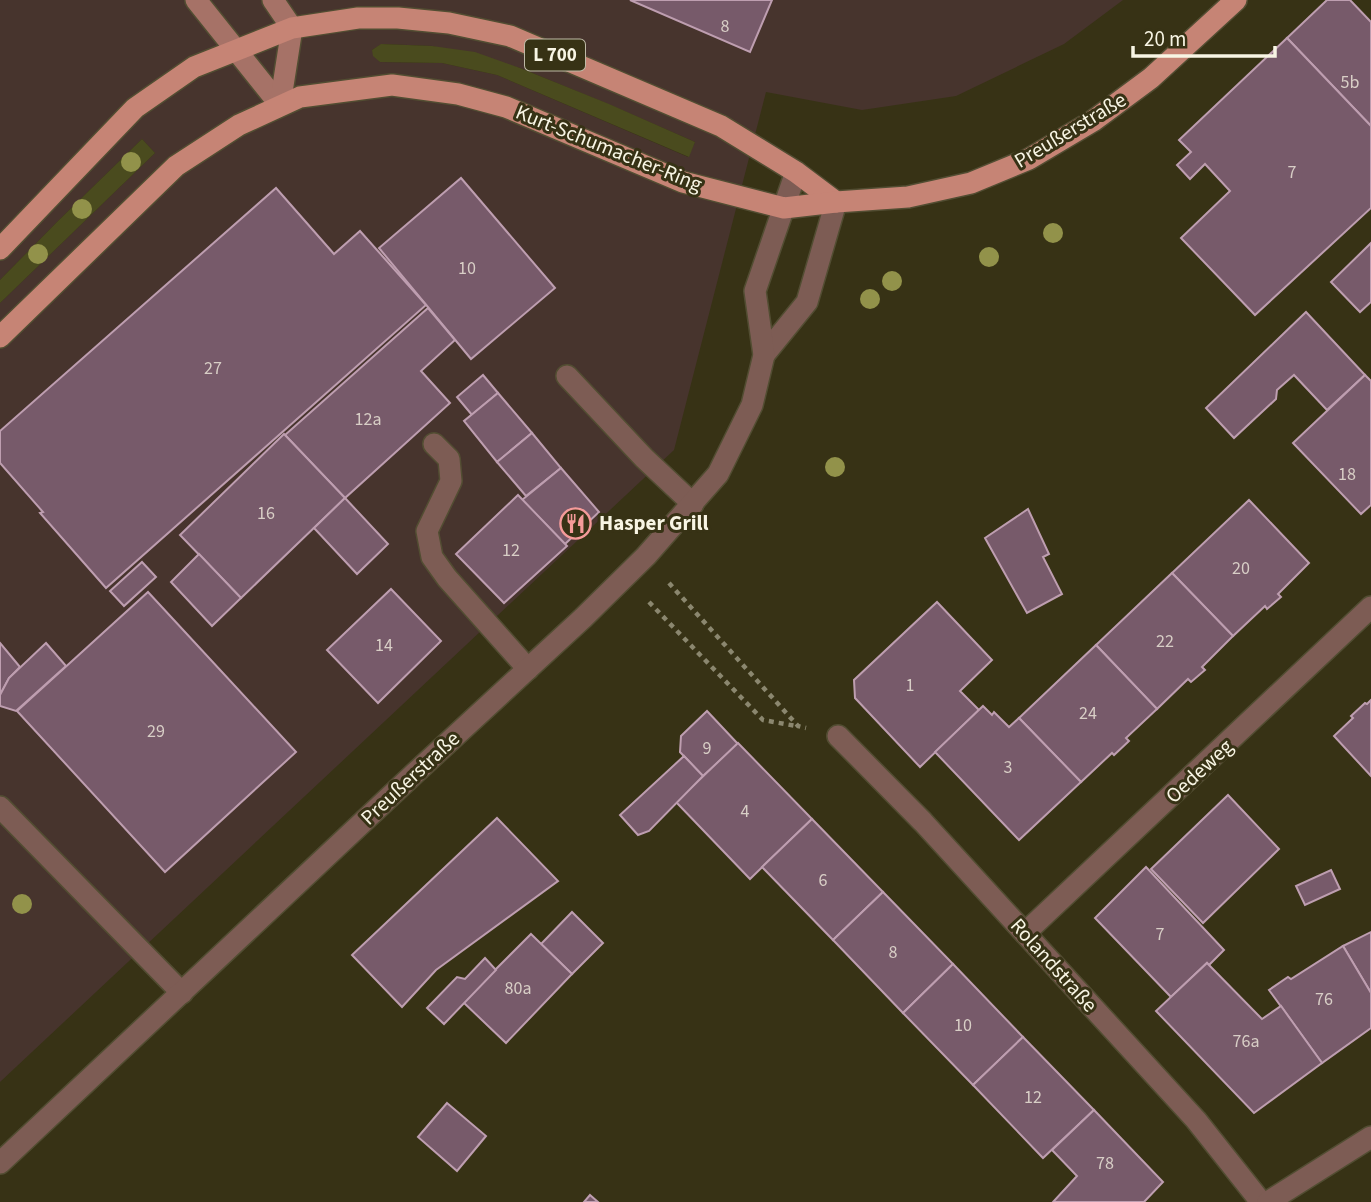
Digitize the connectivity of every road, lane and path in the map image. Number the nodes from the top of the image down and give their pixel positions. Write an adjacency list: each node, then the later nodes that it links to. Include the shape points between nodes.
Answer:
1 (196, 0): 5 (street)
2 (273, 0): 4 (street)
3 (1236, 0): 8 (main road, Preußerstraße, via 1151,78 1093,121 1029,159 971,183 908,197)
4 (292, 28): 5 (main road, L 700); 6 (street); 7 (main road, L 700, via 358,18 398,18 510,36 721,126)
5 (237, 50): 6 (street); 10 (main road, L 700, via 194,67 135,108)
6 (280, 105): 9 (main road, Kurt-Schumacher-Ring, via 300,97 392,85 458,94 506,107 683,182); 11 (main road, Kurt-Schumacher-Ring, via 176,166)
7 (796, 172): 8 (main road, L 700); 9 (street, Preußerstraße)
8 (836, 202): 9 (main road, Kurt-Schumacher-Ring); 12 (street, Preußerstraße, via 807,302)
9 (784, 208): 12 (street, Preußerstraße, via 755,291)
10 (0, 249)
11 (0, 337)
12 (764, 355): 15 (street, Preußerstraße, via 752,405 718,474)
13 (567, 376): 15 (street)
14 (434, 444): 19 (street, via 449,458 451,481 427,531 432,557)
15 (693, 504): 16 (street, Preußerstraße)
16 (646, 556): 17 (street, Preußerstraße); 20 (path)
17 (624, 576): 19 (street, Preußerstraße); 20 (path, via 763,720)
18 (1371, 607): 23 (street, Oedeweg)
19 (528, 668): 24 (street, Preußerstraße)
20 (798, 726): 21 (path)
21 (838, 736): 23 (street, Rolandstraße)
22 (0, 807): 24 (street)
23 (1025, 933): 27 (street, Rolandstraße, via 1196,1120)
24 (182, 993): 26 (street, Preußerstraße)
25 (1371, 1137): 28 (street)
26 (0, 1163)
27 (1261, 1202)
28 (1268, 1202)

